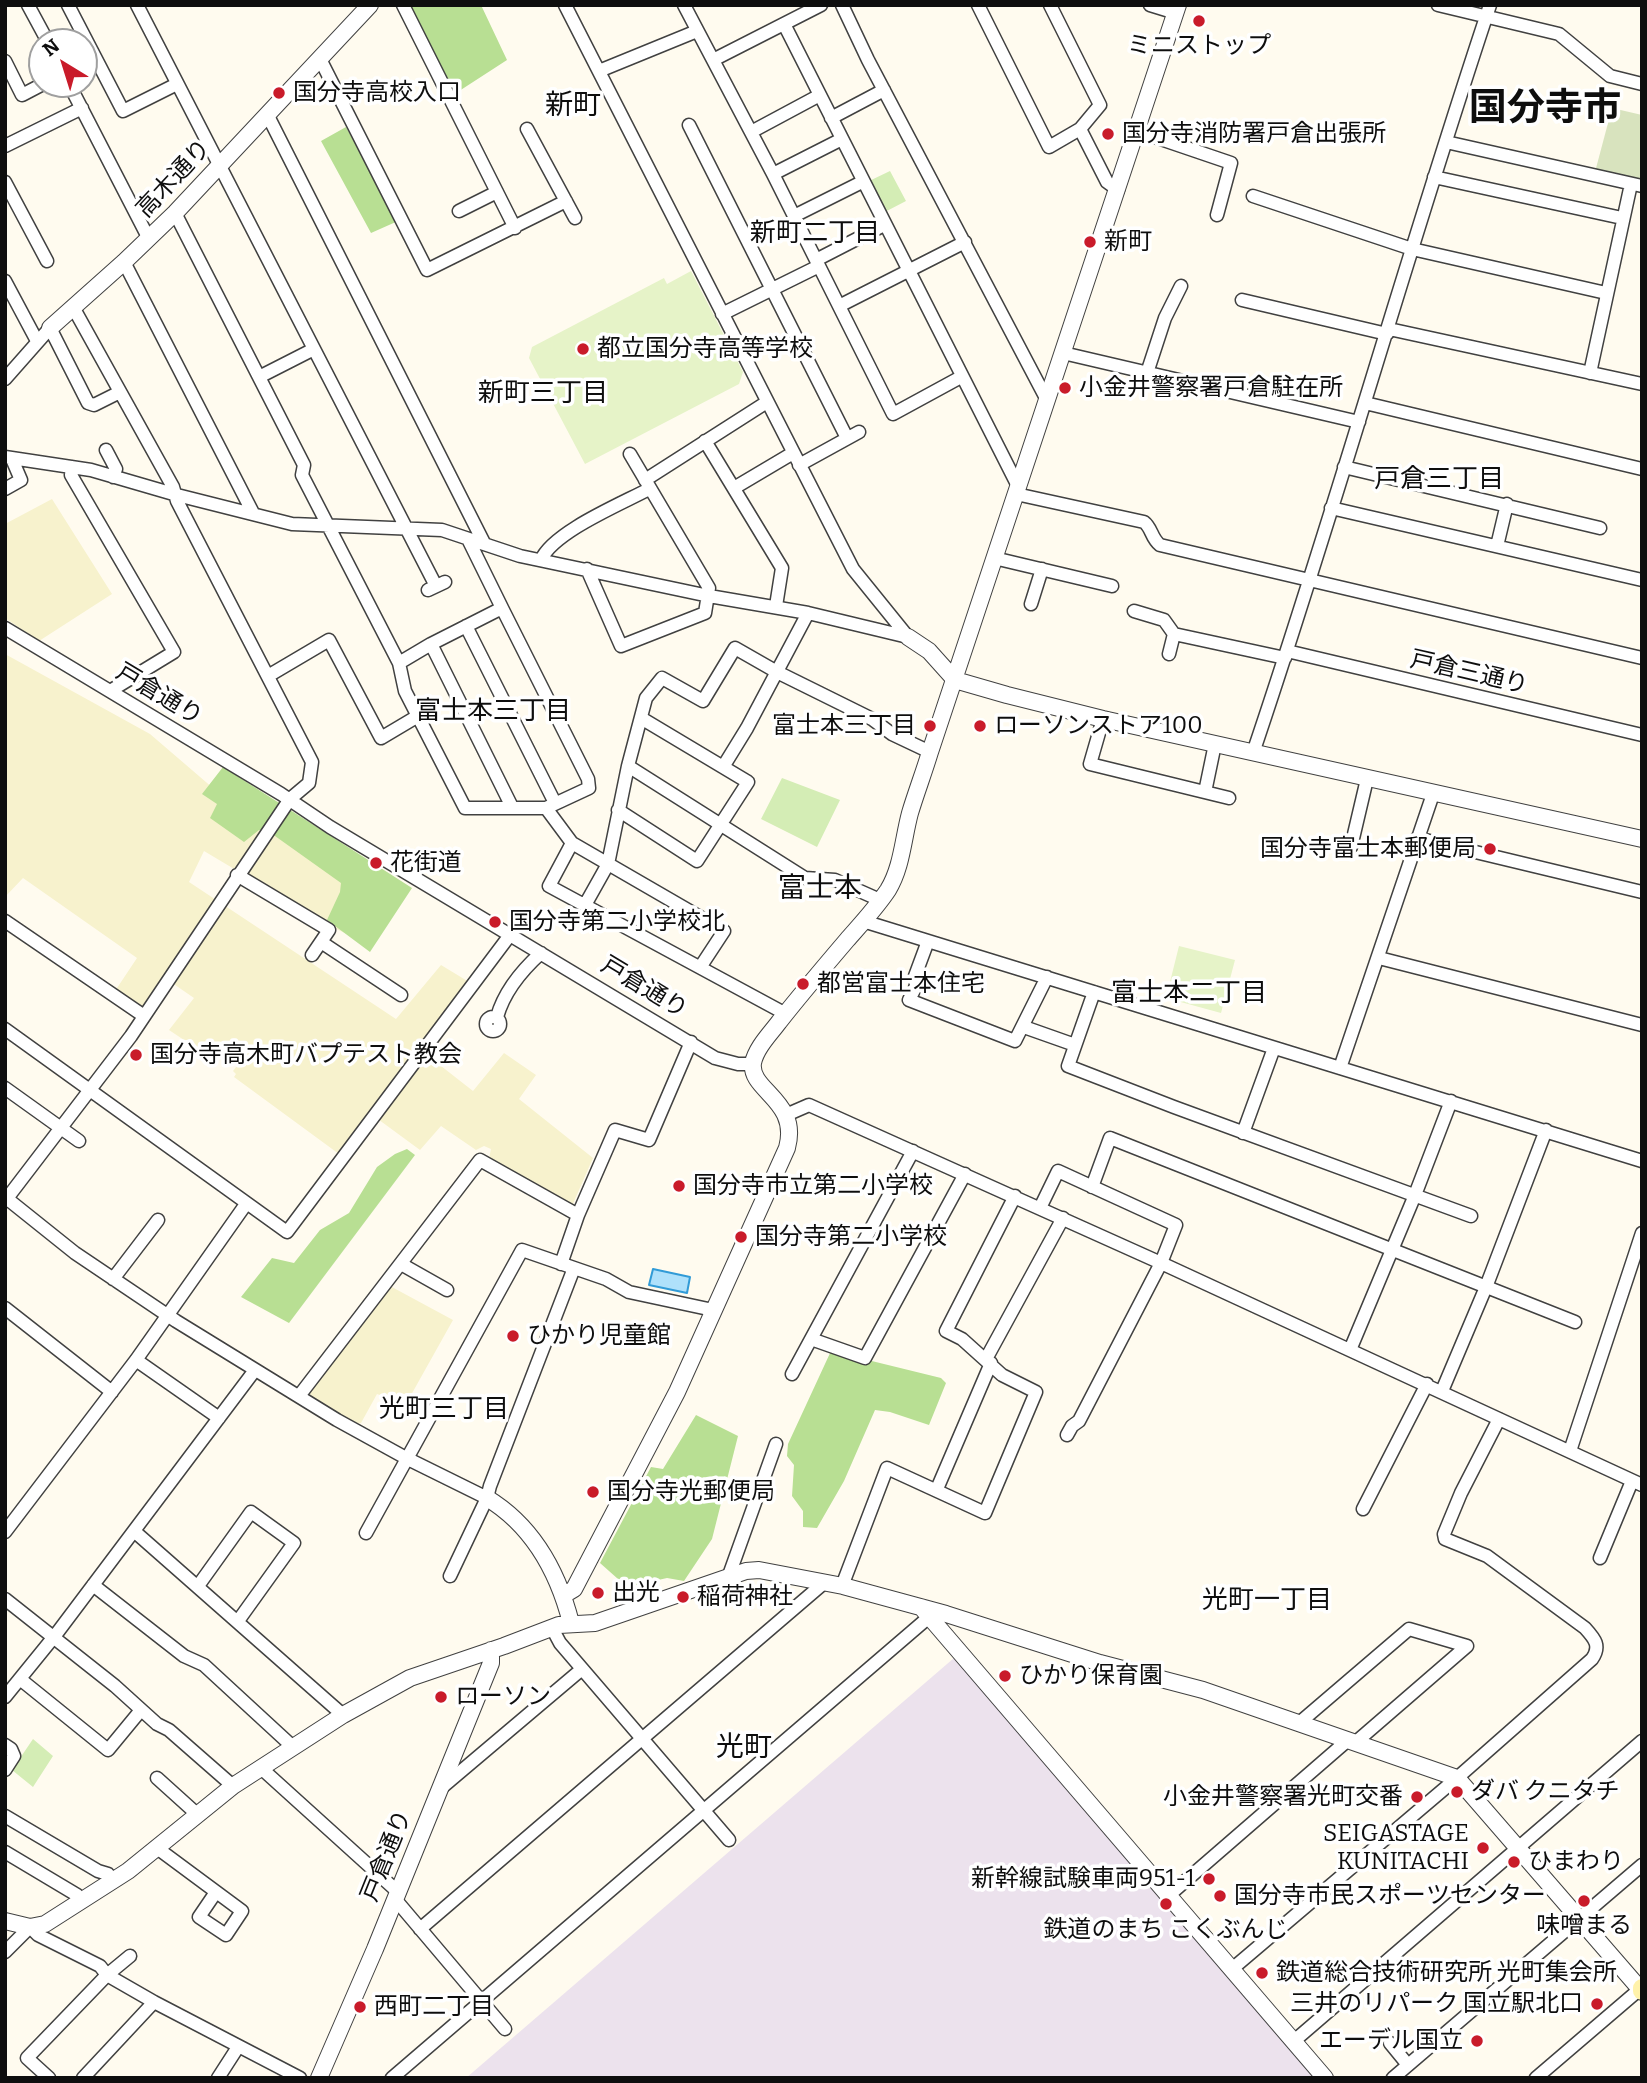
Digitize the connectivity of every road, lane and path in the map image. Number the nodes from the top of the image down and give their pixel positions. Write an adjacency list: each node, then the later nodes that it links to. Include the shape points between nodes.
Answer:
1 (29, 5): 17 (street)
2 (68, 5): 24 (street, via 123,111)
3 (137, 5): 24 (street)
4 (370, 5): 19 (street, 高木通り)
5 (403, 5): 47 (street)
6 (565, 5): 22 (street)
7 (684, 5): 18 (street)
8 (821, 5): 16 (street)
9 (842, 5): 25 (street)
10 (978, 5): 34 (street, via 1049,147)
11 (1050, 5): 34 (street, via 1100,105)
12 (1150, 5): 14 (street)
13 (1438, 5): 15 (street)
14 (1177, 9): 35 (street)
15 (1489, 11): 23 (street, via 1559,34 1610,76); 38 (street)
16 (784, 24): 20 (street); 27 (street)
17 (41, 28)
18 (697, 31): 20 (street); 22 (street)
19 (320, 59): 30 (street, 高木通り); 57 (street, via 427,270)
20 (713, 60): 36 (street)
21 (5, 61): 26 (street, via 22,95)
22 (599, 71): 72 (street)
23 (1642, 83)
24 (177, 84): 40 (street)
25 (884, 90): 31 (street); 59 (street)
26 (28, 92)
27 (820, 95): 31 (street); 36 (street)
28 (77, 98): 29 (street)
29 (82, 108): 39 (street); 58 (street)
30 (267, 114): 40 (street, 高木通り); 110 (street)
31 (831, 118): 37 (street)
32 (689, 125): 67 (street)
33 (527, 129): 49 (street)
34 (1080, 129): 46 (street, via 1107,182)
35 (1137, 131): 46 (street); 52 (street, via 1231,163)
36 (751, 132): 41 (street)
37 (842, 139): 41 (street); 44 (street)
38 (1446, 142): 42 (street); 45 (street)
39 (5, 146)
40 (219, 165): 51 (street, 高木通り); 76 (street)
41 (773, 174): 53 (street)
42 (1434, 177): 55 (street); 60 (street)
43 (5, 182): 61 (street)
44 (862, 182): 53 (street); 56 (street)
45 (1636, 185): 55 (street)
46 (1118, 190): 77 (street)
47 (497, 192): 50 (street); 57 (street)
48 (1253, 196): 60 (street)
49 (566, 201): 54 (street); 57 (street)
50 (459, 211)
51 (175, 213): 58 (street, 高木通り); 80 (street)
52 (1217, 215)
53 (794, 216): 63 (street)
54 (575, 218)
55 (1622, 218): 68 (street)
56 (884, 225): 63 (street); 64 (street)
57 (514, 228)
58 (149, 239): 62 (street, 高木通り)
59 (965, 242): 64 (street); 85 (street)
60 (1412, 249): 68 (street); 74 (street)
61 (47, 261)
62 (124, 262): 71 (street, 高木通り); 105 (street)
63 (817, 263): 67 (street); 70 (street)
64 (908, 271): 70 (street); 81 (street)
65 (5, 281): 75 (street)
66 (1181, 286): 78 (street)
67 (771, 290): 72 (street); 93 (street, via 853,435)
68 (1606, 293): 79 (street)
69 (1242, 300): 74 (street)
70 (839, 306): 81 (street, via 893,414)
71 (73, 307): 73 (street, 高木通り); 84 (street)
72 (722, 314): 86 (street)
73 (50, 328): 75 (street, 高木通り); 84 (street, via 88,403 94,405)
74 (1388, 332): 79 (street); 87 (street)
75 (37, 341): 82 (street, 高木通り)
76 (314, 349): 80 (street); 107 (street)
77 (1063, 353): 78 (street); 85 (street)
78 (1147, 373): 88 (street)
79 (1590, 373): 83 (street)
80 (259, 377): 106 (street)
81 (961, 377): 101 (street)
82 (5, 379)
83 (1642, 384)
84 (121, 392): 102 (street)
85 (1047, 400): 101 (street)
86 (767, 402): 89 (street); 93 (street)
87 (1365, 403): 88 (street); 96 (street)
88 (1359, 422): 95 (street)
89 (705, 441): 98 (street); 99 (street)
90 (106, 450): 97 (street, via 116,469)
91 (630, 454): 98 (street)
92 (9, 458): 94 (street); 100 (street, via 21,480)
93 (796, 459): 99 (street); 129 (street, via 853,569)
94 (72, 467): 97 (street); 138 (street, via 71,475 174,652)
95 (1344, 467): 103 (street); 104 (street)
96 (1642, 468)
97 (113, 477): 102 (street)
98 (647, 484): 113 (street, via 568,532); 120 (street, via 709,588)
99 (734, 488): 122 (street, via 782,568)
100 (5, 489)
101 (1017, 490): 112 (street); 116 (street, via 1144,522 1160,545)
102 (177, 495): 105 (street); 136 (street)
103 (1507, 504): 108 (street); 111 (street)
104 (1331, 508): 111 (street); 116 (street)
105 (253, 513): 106 (street, via 292,524)
106 (329, 526): 107 (street); 134 (street)
107 (406, 528): 109 (street, via 442,530); 118 (street)
108 (1600, 528)
109 (468, 539): 110 (street); 123 (street)
110 (484, 543): 113 (street)
111 (1497, 546): 117 (street)
112 (994, 558): 115 (street); 137 (street)
113 (541, 560): 114 (street)
114 (586, 569): 120 (street); 120 (street, via 621,646 705,612)
115 (1042, 569): 119 (street); 121 (street)
116 (1308, 580): 132 (street); 133 (street)
117 (1642, 580)
118 (437, 586)
119 (1112, 586)
120 (709, 596): 122 (street)
121 (1031, 604)
122 (776, 606): 125 (street)
123 (502, 608): 126 (street); 153 (street, via 588,779 589,788)
124 (1134, 611): 128 (street, via 1164,620)
125 (808, 613): 129 (street); 135 (street)
126 (466, 626): 130 (street); 153 (street)
127 (5, 628): 138 (street, 戸倉通り)
128 (1174, 634): 131 (street); 132 (street, 戸倉三通り)
129 (908, 637): 137 (street, via 929,651)
130 (431, 644): 134 (street); 154 (street)
131 (1169, 654)
132 (1286, 654): 142 (street, 戸倉三通り); 145 (street)
133 (1642, 658)
134 (399, 663): 139 (street, via 405,691)
135 (777, 672): 140 (street, via 736,648 703,701 662,678 646,698); 144 (street); 147 (street)
136 (268, 676): 139 (street, via 329,640 381,738); 152 (street, via 312,762 309,783)
137 (956, 680): 141 (street); 144 (street)
138 (110, 691): 152 (street, 戸倉通り)
139 (418, 716): 154 (street, via 466,808)
140 (641, 718): 146 (street); 147 (street)
141 (1103, 719): 143 (street); 149 (street, via 1090,764)
142 (1642, 735)
143 (1215, 744): 145 (street); 149 (street)
144 (930, 752): 164 (street, via 895,877)
145 (1253, 753): 148 (street)
146 (628, 766): 155 (street); 156 (street)
147 (723, 767): 156 (street, via 748,782)
148 (1367, 779): 150 (street); 160 (street)
149 (1205, 792): 151 (street)
150 (1433, 794): 157 (street); 158 (street)
151 (1229, 798)
152 (289, 799): 162 (street); 168 (street, 戸倉通り)
153 (551, 806): 154 (street); 159 (street)
154 (512, 807)
155 (618, 810): 156 (street, via 697,861); 161 (street)
156 (720, 824): 164 (street, via 805,878 835,880)
157 (1418, 838): 163 (street); 173 (street)
158 (1642, 839)
159 (572, 843): 161 (street); 165 (street, via 549,886)
160 (1351, 847)
161 (608, 864): 165 (street); 174 (street, via 724,931)
162 (237, 875): 170 (street, via 329,930); 179 (street)
163 (1642, 892)
164 (880, 900): 167 (street)
165 (586, 905): 174 (street)
166 (5, 920): 179 (street)
167 (863, 921): 169 (street); 178 (street)
168 (510, 935): 171 (street, 戸倉通り); 204 (street, via 287,1232)
169 (928, 941): 175 (street); 182 (street, via 909,1000 1015,1041)
170 (321, 942): 172 (street); 177 (street)
171 (541, 953): 180 (street, via 507,993); 184 (street, 戸倉通り)
172 (312, 955)
173 (1379, 958): 181 (street); 188 (street)
174 (701, 966): 178 (street)
175 (1047, 977): 176 (street); 182 (street)
176 (1094, 992): 185 (street); 186 (street)
177 (401, 995)
178 (786, 1014): 187 (street, via 761,1045)
179 (144, 1016): 190 (street)
180 (497, 1017)
181 (1642, 1025)
182 (1024, 1027): 185 (street)
183 (5, 1029): 190 (street)
184 (691, 1042): 187 (street, 戸倉通り, via 726,1062); 206 (street, via 649,1140 615,1130)
185 (1075, 1045): 195 (street, via 1068,1066)
186 (1274, 1048): 188 (street); 195 (street)
187 (753, 1064): 192 (street, via 760,1082)
188 (1340, 1068): 191 (street)
189 (5, 1088): 193 (street)
190 (91, 1092): 193 (street); 204 (street)
191 (1451, 1101): 194 (street); 201 (street)
192 (786, 1115): 197 (street, via 810,1105); 219 (street, via 787,1147)
193 (63, 1129): 196 (street); 203 (street)
194 (1546, 1130): 198 (street); 216 (street)
195 (1243, 1133): 201 (street)
196 (79, 1141)
197 (913, 1151): 199 (street); 222 (street)
198 (1642, 1161)
199 (965, 1174): 202 (street); 222 (street, via 865,1358)
200 (1092, 1187): 205 (street, via 1058,1171); 211 (street, via 1110,1138); 212 (street, via 1176,1225)
201 (1415, 1195): 207 (street); 211 (street)
202 (1015, 1196): 205 (street); 225 (street, via 946,1331)
203 (6, 1199): 215 (street)
204 (246, 1204): 220 (street)
205 (1040, 1208): 208 (street)
206 (578, 1215): 213 (street, via 480,1160); 214 (street)
207 (1471, 1216)
208 (1063, 1219): 212 (street); 225 (street)
209 (158, 1220): 215 (street)
210 (1642, 1233): 236 (street)
211 (1392, 1249): 216 (street); 223 (street)
212 (1161, 1263): 223 (street); 234 (street, via 1079,1421)
213 (401, 1264): 217 (street); 231 (street)
214 (568, 1266): 219 (street, via 629,1292); 237 (street, via 522,1250); 240 (street)
215 (113, 1279): 220 (street)
216 (1486, 1287): 221 (street); 229 (street)
217 (447, 1290)
218 (5, 1308): 230 (street)
219 (713, 1310): 254 (street, via 649,1446 574,1589)
220 (168, 1316): 224 (street); 226 (street)
221 (1575, 1322)
222 (811, 1339): 227 (street)
223 (1350, 1350): 228 (street)
224 (136, 1360): 230 (street); 232 (street)
225 (988, 1361): 239 (street); 239 (street, via 1002,1375 1036,1392 985,1513)
226 (255, 1370): 231 (street); 232 (street)
227 (792, 1374)
228 (1427, 1384): 229 (street); 242 (street)
229 (1442, 1391): 233 (street)
230 (112, 1392): 243 (street)
231 (299, 1396): 237 (street)
232 (219, 1418): 244 (street)
233 (1499, 1419): 236 (street); 276 (street, via 1461,1493 1445,1539 1487,1556 1585,1628 1597,1641 1597,1652)
234 (1067, 1435)
235 (776, 1444): 249 (street)
236 (1570, 1451): 238 (street)
237 (407, 1458): 240 (street); 246 (street)
238 (1637, 1483): 247 (street)
239 (937, 1489): 253 (street, via 887,1468)
240 (487, 1498): 248 (street); 254 (street, via 536,1541)
241 (5, 1508): 243 (street)
242 (1363, 1509)
243 (16, 1517): 245 (street)
244 (134, 1531): 251 (street); 252 (street)
245 (5, 1532)
246 (366, 1532)
247 (1600, 1558)
248 (450, 1576)
249 (728, 1578): 250 (street, via 760,1570); 258 (street, via 595,1623)
250 (825, 1582): 253 (street); 268 (street)
251 (93, 1585): 260 (street); 272 (street, via 184,1656 204,1665)
252 (198, 1586): 257 (street); 257 (street, via 251,1513 294,1543)
253 (842, 1586): 256 (street)
254 (564, 1595): 258 (street)
255 (5, 1599): 260 (street)
256 (925, 1612): 267 (street, via 1203,1690); 279 (street); 290 (street)
257 (238, 1622): 266 (street)
258 (571, 1623): 259 (street)
259 (552, 1628): 261 (street); 262 (street)
260 (54, 1637): 263 (street); 265 (street)
261 (491, 1650): 266 (street, via 410,1678); 278 (street, 戸倉通り, via 491,1663)
262 (582, 1669): 268 (street); 278 (street)
263 (20, 1679): 264 (street); 265 (street, via 108,1749)
264 (5, 1697)
265 (141, 1710): 277 (street)
266 (343, 1715): 272 (street)
267 (1298, 1724): 269 (street); 269 (street, via 1409,1629 1467,1646)
268 (642, 1739): 279 (street); 295 (street)
269 (1352, 1741): 276 (street); 290 (street)
270 (1642, 1741): 283 (street)
271 (5, 1745): 274 (street, via 14,1756)
272 (293, 1747): 273 (street)
273 (261, 1768): 277 (street); 289 (street)
274 (5, 1770)
275 (158, 1778): 280 (street)
276 (1457, 1778): 283 (street); 298 (street)
277 (233, 1786): 280 (street)
278 (439, 1790): 289 (street, 戸倉通り)
279 (704, 1810): 282 (street); 301 (street)
280 (198, 1815): 284 (street)
281 (5, 1816): 287 (street)
282 (729, 1840)
283 (1518, 1847): 292 (street); 304 (street)
284 (157, 1848): 287 (street); 288 (street)
285 (5, 1852): 291 (street)
286 (1642, 1865): 292 (street)
287 (113, 1881): 291 (street)
288 (216, 1892)
289 (396, 1896): 295 (street); 312 (street, 戸倉通り)
290 (1168, 1896): 298 (street)
291 (81, 1901): 294 (street, via 45,1924)
292 (1579, 1919): 300 (street); 307 (street)
293 (5, 1921): 294 (street)
294 (30, 1927): 296 (street); 299 (street, via 100,1966)
295 (420, 1929): 301 (street)
296 (5, 1952)
297 (130, 1956): 299 (street)
298 (1232, 1969): 304 (street)
299 (107, 1975): 302 (street); 308 (street, via 27,2058)
300 (1641, 1989): 316 (street)
301 (481, 2001): 303 (street); 313 (street)
302 (154, 2002): 306 (street); 309 (street)
303 (505, 2029)
304 (1294, 2041): 314 (street)
305 (1390, 2043): 307 (street)
306 (239, 2047): 310 (street); 311 (street)
307 (1408, 2064): 315 (street)
308 (49, 2078)
309 (83, 2078)
310 (218, 2078)
311 (300, 2078)
312 (319, 2078)
313 (392, 2078)
314 (1325, 2078)
315 (1393, 2078)
316 (1536, 2078)

